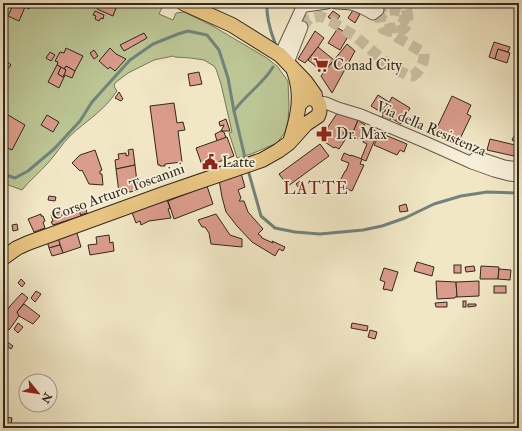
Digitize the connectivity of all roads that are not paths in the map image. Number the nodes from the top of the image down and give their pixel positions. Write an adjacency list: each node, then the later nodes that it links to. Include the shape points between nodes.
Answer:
1 (183, 3): 7 (main road, via 232,25)
2 (327, 3): 4 (street)
3 (336, 3): 5 (street, via 351,3 373,14)
4 (302, 6): 7 (street)
5 (378, 10)
6 (302, 27): 7 (street)
7 (287, 63): 8 (main road, via 299,87); 9 (main road, via 309,86)
8 (298, 108): 9 (main road, via 307,98); 9 (main road, via 300,115 309,121); 10 (main road)
9 (320, 108): 10 (main road, Corso Arturo Toscanini); 11 (street, Via della Resistenza, via 362,115)
10 (289, 143): 14 (main road, Corso Arturo Toscanini, via 262,160 28,243)
11 (472, 163): 12 (street, via 474,159 480,158); 13 (street, Via della Resistenza)
12 (519, 168)
13 (519, 176)
14 (3, 258)

